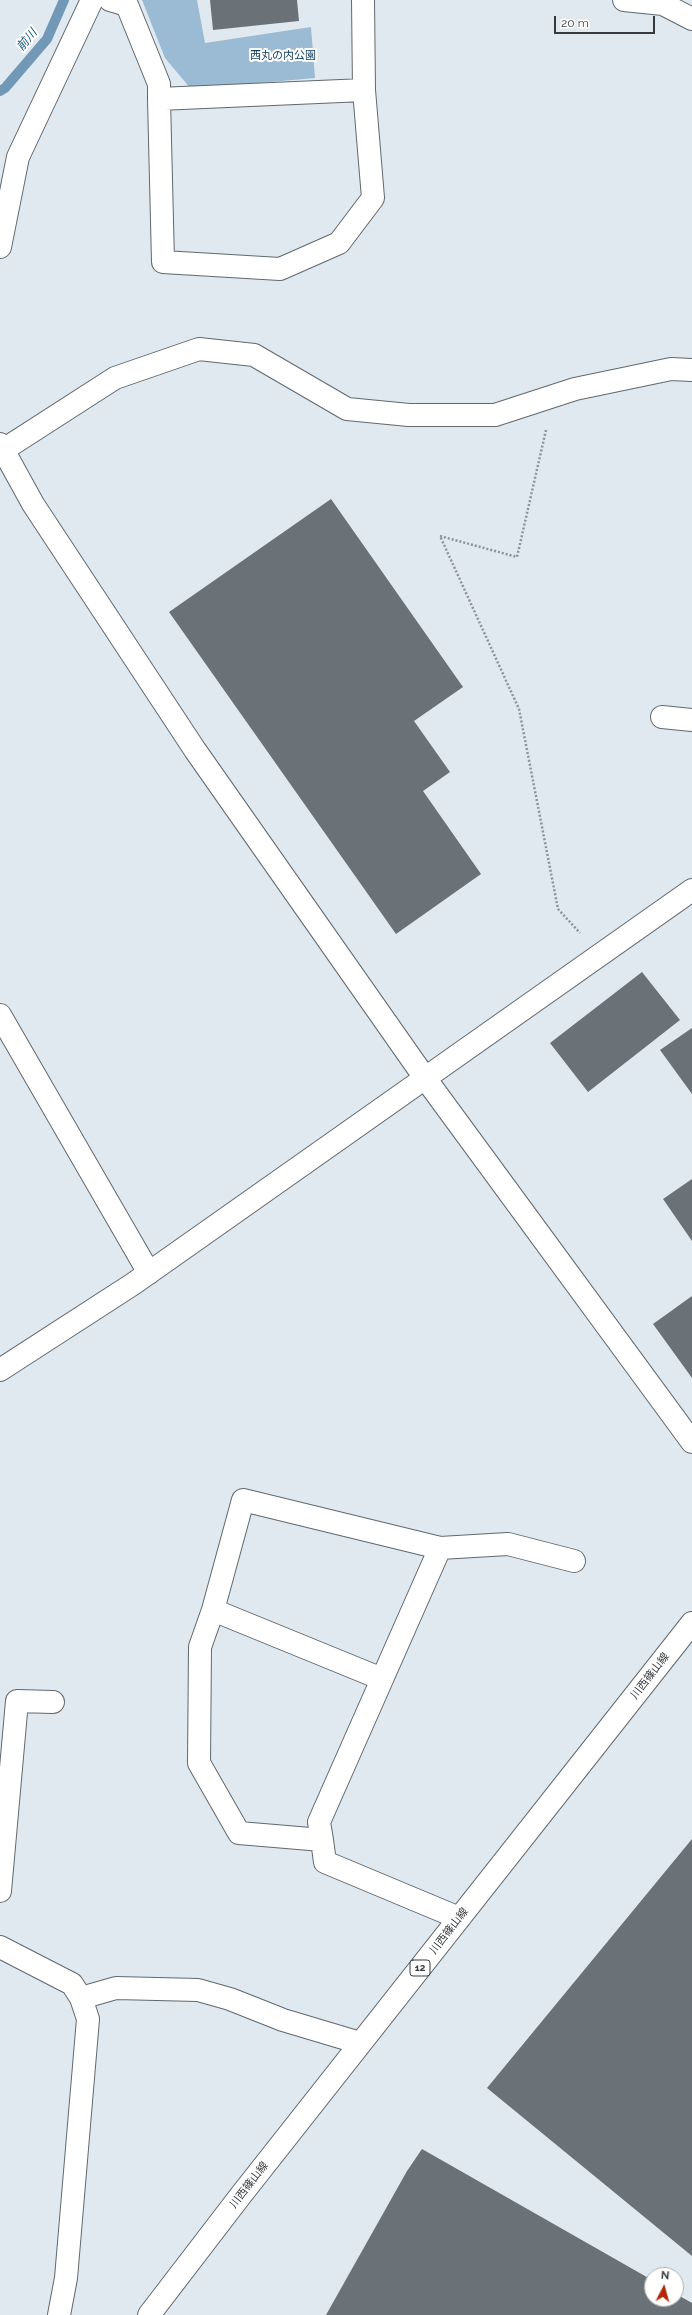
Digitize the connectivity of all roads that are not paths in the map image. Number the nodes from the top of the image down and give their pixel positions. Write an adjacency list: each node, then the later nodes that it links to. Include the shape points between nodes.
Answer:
1 (92, 0): 8 (street, via 18,157)
2 (110, 0): 7 (street, via 127,5 159,84)
3 (363, 0): 6 (street)
4 (624, 0): 5 (street, via 663,4)
5 (692, 19)
6 (364, 90): 7 (street); 7 (street, via 372,198 339,244 280,269 163,262)
7 (159, 100)
8 (0, 247)
9 (692, 370): 10 (street, via 671,369 575,389 495,415 409,415 347,409 254,355 199,349 115,378)
10 (1, 449): 15 (street, via 33,504 195,750)
11 (662, 717): 12 (street)
12 (692, 720)
13 (692, 890): 15 (street)
14 (0, 1015): 16 (street)
15 (425, 1078): 16 (street); 18 (street)
16 (149, 1273): 17 (street)
17 (0, 1370)
18 (692, 1442)
19 (440, 1548): 20 (street, via 508,1544); 21 (street, via 243,1500); 23 (street)
20 (574, 1561)
21 (213, 1610): 23 (street); 25 (street, via 200,1647 199,1763 239,1833)
22 (692, 1623): 27 (street, 川西篠山線 / 12)
23 (382, 1679): 25 (street, via 319,1822)
24 (53, 1702): 26 (street, via 17,1701)
25 (322, 1840): 27 (street, via 325,1862)
26 (0, 1891)
27 (459, 1918): 30 (street, 川西篠山線 / 12)
28 (0, 1947): 29 (street, via 72,1984)
29 (81, 1998): 30 (street, via 116,1988 198,1990 230,1999 283,2020); 31 (street, via 88,2018 66,2278)
30 (360, 2043): 32 (street, 川西篠山線 / 12)
31 (59, 2315)
32 (149, 2315)

